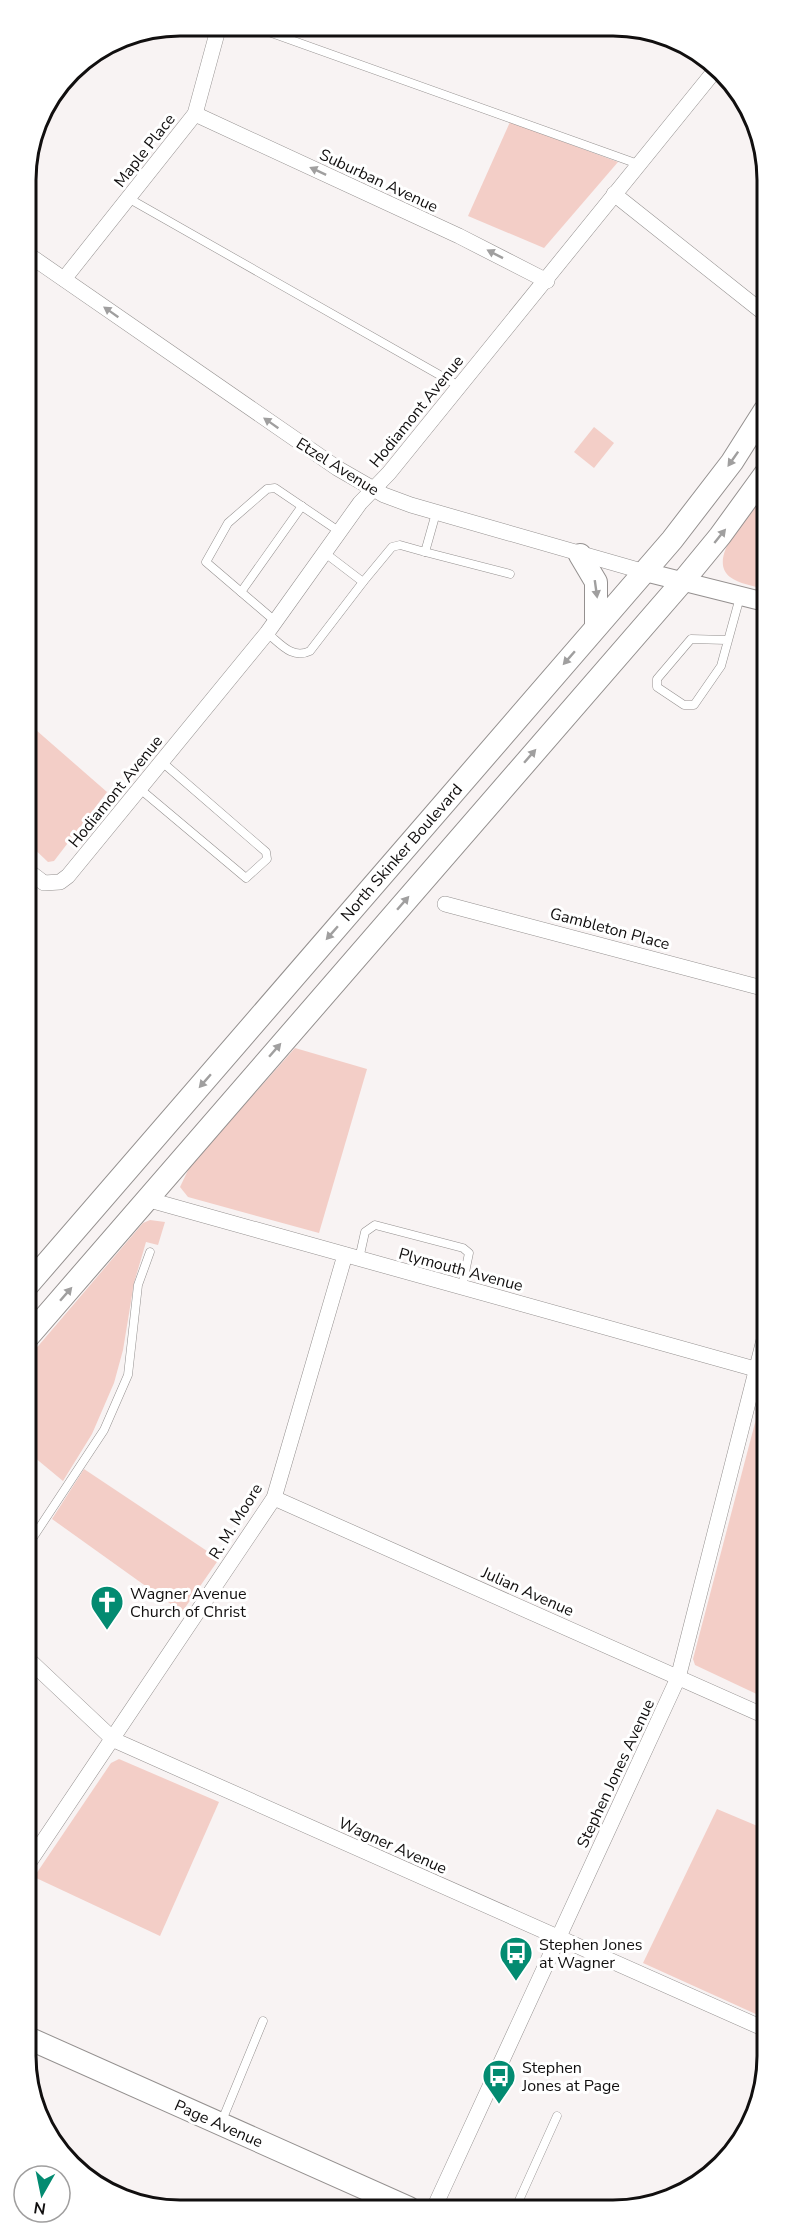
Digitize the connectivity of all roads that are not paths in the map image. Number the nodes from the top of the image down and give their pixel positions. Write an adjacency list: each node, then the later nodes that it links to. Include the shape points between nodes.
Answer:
1 (216, 36): 4 (street, Maple Place)
2 (280, 36): 5 (lane)
3 (711, 75): 5 (street, Hodiamont Avenue)
4 (195, 114): 7 (street, Maple Place); 10 (street, Suburban Avenue, one-way to 4)
5 (638, 164): 6 (street, Hodiamont Avenue)
6 (614, 194): 10 (street, Hodiamont Avenue); 11 (street)
7 (128, 198): 9 (street, Maple Place); 12 (lane)
8 (36, 260): 9 (street, Etzel Avenue)
9 (64, 279): 15 (street, Etzel Avenue, one-way to 9)
10 (547, 281): 12 (street, Hodiamont Avenue)
11 (757, 308)
12 (459, 386): 15 (street, Hodiamont Avenue)
13 (757, 423): 22 (main road, North Skinker Boulevard, one-way to 22, via 732,462)
14 (757, 485): 24 (main road, one-way to 14)
15 (373, 489): 17 (street, Etzel Avenue); 18 (street, Hodiamont Avenue)
16 (302, 506): 18 (lane); 26 (lane); 26 (lane, via 275,488 267,489 228,523 206,562)
17 (436, 513): 19 (lane); 21 (street, Etzel Avenue)
18 (340, 532): 20 (street, Hodiamont Avenue)
19 (425, 552): 23 (lane); 25 (lane, via 400,545 392,547)
20 (325, 553): 25 (lane); 29 (street, Hodiamont Avenue)
21 (580, 555): 22 (street, Etzel Avenue); 30 (main road, one-way to 30, via 596,582)
22 (645, 572): 24 (street, Etzel Avenue); 30 (main road, North Skinker Boulevard)
23 (510, 574)
24 (682, 581): 27 (street, Etzel Avenue); 37 (main road, one-way to 24)
25 (363, 582): 29 (lane, via 310,651 302,655 293,654)
26 (241, 592): 29 (lane)
27 (741, 595): 28 (street, Etzel Avenue); 31 (lane)
28 (757, 600)
29 (271, 627): 32 (street, Hodiamont Avenue)
30 (596, 627): 40 (main road, North Skinker Boulevard, one-way to 40)
31 (726, 640): 31 (lane, via 721,666 694,705 684,705 657,687 657,679 691,639)
32 (162, 762): 33 (street, Hodiamont Avenue); 33 (lane, via 266,852 267,859 249,878 243,877)
33 (140, 789): 34 (street, Hodiamont Avenue, via 68,876 52,884)
34 (36, 877)
35 (445, 904): 36 (street, Gambleton Place)
36 (757, 987)
37 (146, 1199): 39 (street, Plymouth Avenue); 42 (main road, one-way to 37)
38 (150, 1252): 46 (lane, via 138,1285 128,1375 104,1430)
39 (352, 1257): 41 (street, Plymouth Avenue); 41 (lane, via 365,1232 375,1225 463,1248 469,1259); 45 (street, R. M. Moore)
40 (36, 1276)
41 (462, 1287): 43 (street, Plymouth Avenue)
42 (36, 1327)
43 (757, 1370)
44 (757, 1386): 48 (street, Stephen Jones Avenue)
45 (274, 1498): 48 (street, Julian Avenue); 50 (street, R. M. Moore)
46 (36, 1533)
47 (36, 1667): 50 (street, Wagner Avenue)
48 (678, 1678): 49 (street, Julian Avenue); 52 (street, Stephen Jones Avenue)
49 (757, 1713)
50 (114, 1740): 51 (street, R. M. Moore); 52 (street, Wagner Avenue)
51 (36, 1852)
52 (559, 1939): 54 (street, Wagner Avenue); 59 (street, Stephen Jones Avenue)
53 (263, 2021): 57 (lane)
54 (757, 2026)
55 (36, 2042): 57 (main road, Page Avenue)
56 (557, 2116): 60 (lane)
57 (221, 2124): 58 (main road, Page Avenue)
58 (391, 2200)
59 (438, 2200)
60 (520, 2200)

